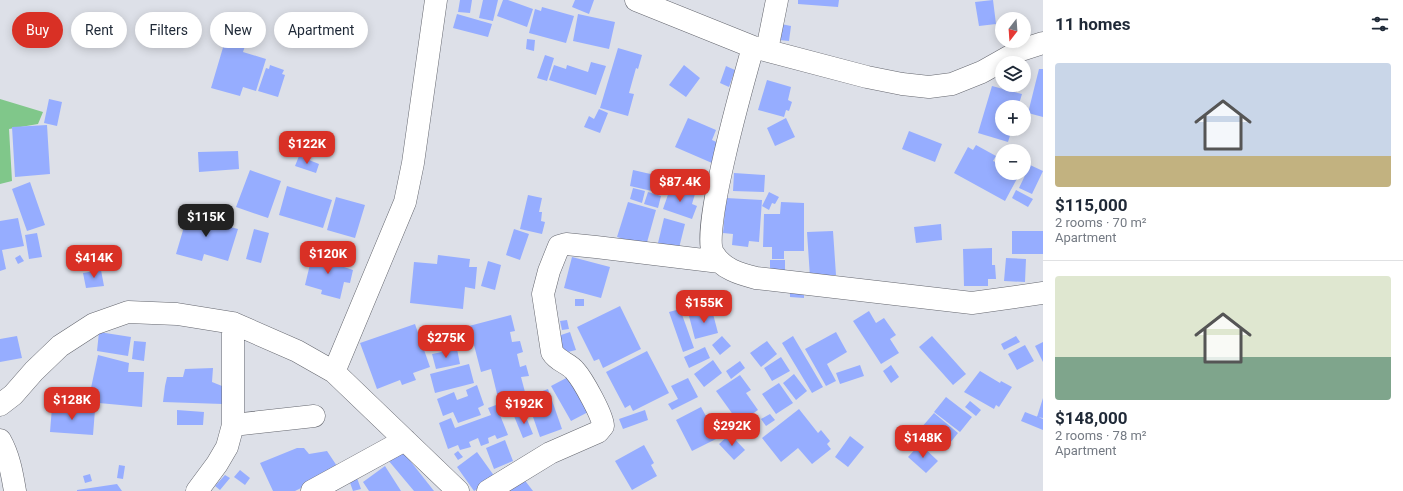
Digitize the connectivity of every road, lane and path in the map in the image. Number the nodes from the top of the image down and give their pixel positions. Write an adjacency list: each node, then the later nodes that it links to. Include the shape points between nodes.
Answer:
1 (436, 0): 9 (street, via 405,202)
2 (636, 0): 5 (street)
3 (777, 0): 5 (street)
4 (1043, 43): 5 (street, via 1021,50 982,72 952,84 929,87 867,77)
5 (760, 48): 6 (street, via 718,186 710,243 712,252)
6 (720, 262): 7 (street, via 737,273 756,278 972,303); 19 (street, via 566,244 559,246 543,294 552,352 556,358 575,371 598,410 603,426 598,432 550,453)
7 (1043, 293)
8 (233, 323): 9 (street, via 296,351); 10 (street, via 177,314 128,312 94,324 60,346); 12 (street)
9 (334, 372): 14 (street)
10 (0, 405)
11 (314, 416): 12 (street)
12 (233, 426): 16 (street, via 228,448)
13 (0, 440): 15 (street, via 12,470)
14 (405, 440): 17 (street); 18 (street)
15 (15, 491)
16 (197, 491)
17 (312, 491)
18 (458, 491)
19 (488, 491)

